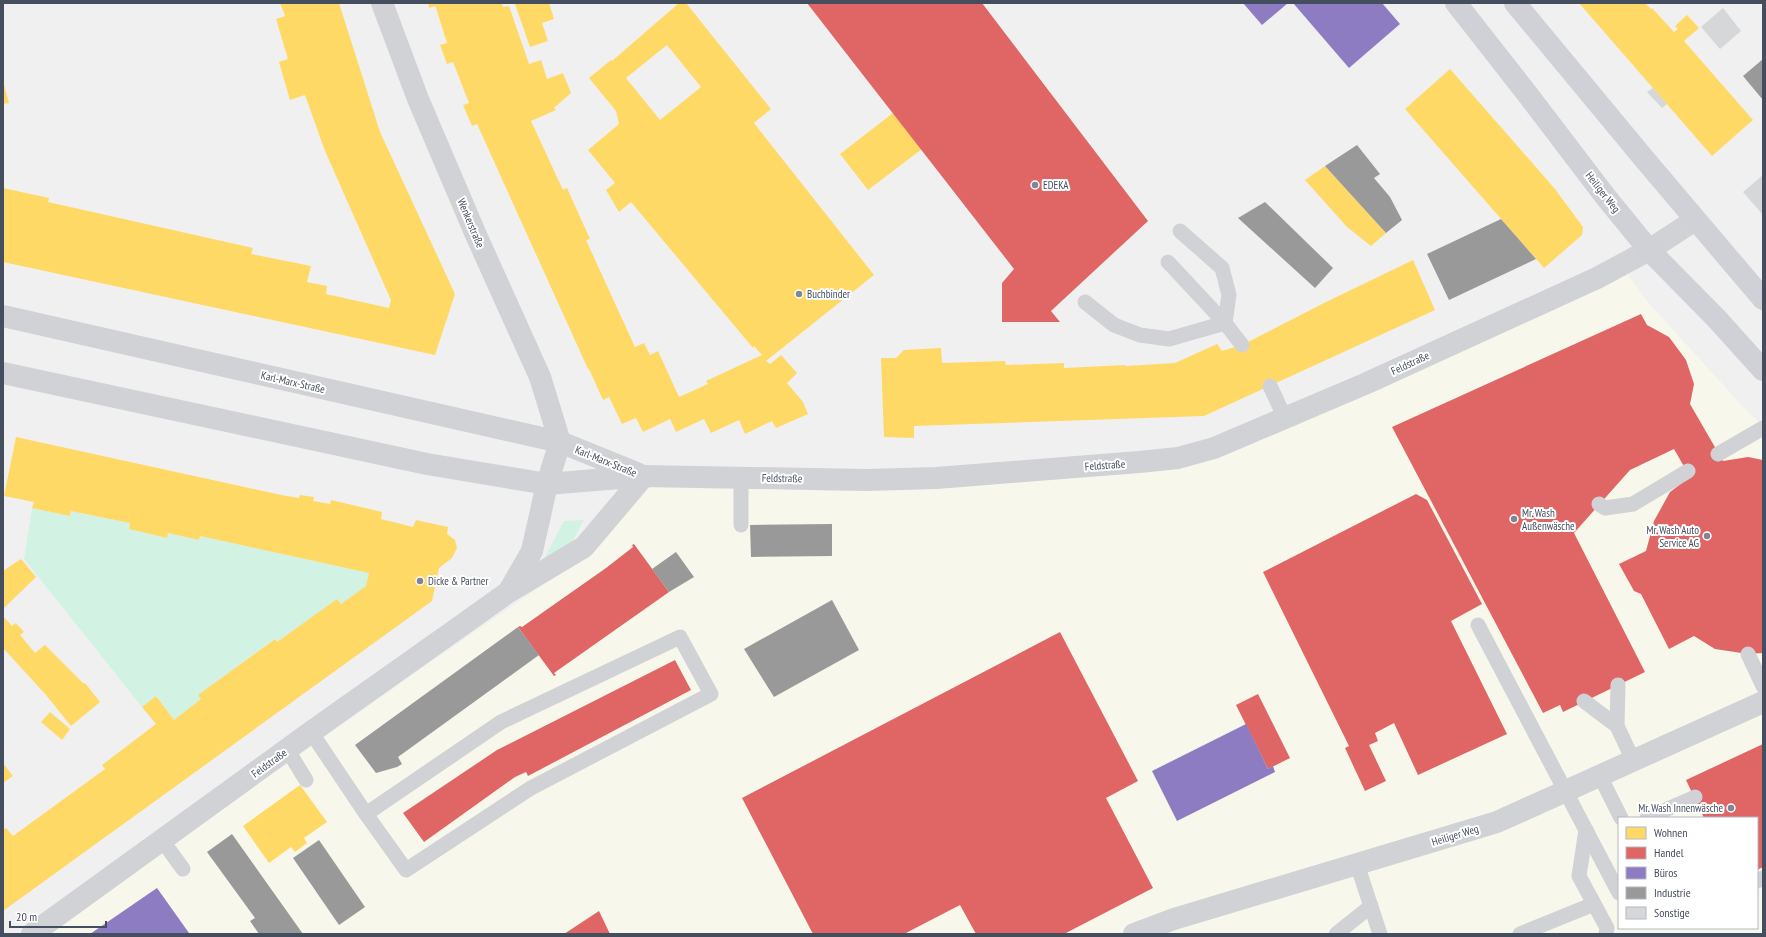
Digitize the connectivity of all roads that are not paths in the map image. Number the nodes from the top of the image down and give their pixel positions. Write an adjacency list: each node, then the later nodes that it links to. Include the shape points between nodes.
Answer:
1 (382, 3): 18 (street, Wenkerstraße, via 418,99 540,377)
2 (1456, 3): 6 (main road, Heiliger Weg, via 1605,196)
3 (1515, 3): 4 (main road)
4 (1695, 220): 6 (street, Feldstraße); 8 (main road)
5 (1180, 231): 11 (lane, via 1222,268 1230,295)
6 (1650, 250): 13 (main road, Heiliger Weg); 16 (street, Feldstraße, via 1597,278)
7 (1168, 262): 11 (lane)
8 (1763, 299)
9 (1085, 302): 11 (lane, via 1114,325 1140,336 1169,339)
10 (3, 316): 18 (street, Karl-Marx-Straße)
11 (1225, 323): 12 (lane)
12 (1242, 344)
13 (1763, 370)
14 (3, 373): 23 (street, Karl-Marx-Straße, via 427,464)
15 (1270, 386): 16 (lane)
16 (1285, 418): 22 (street, Feldstraße, via 1214,448 1178,458 936,478 867,480)
17 (1763, 428): 19 (lane)
18 (560, 442): 21 (street, Karl-Marx-Straße); 23 (street, Feldstraße)
19 (1718, 454)
20 (1688, 471): 24 (lane, via 1633,504 1605,508)
21 (644, 476): 22 (street, Feldstraße); 23 (street, Karl-Marx-Straße); 26 (street, Feldstraße, via 584,547)
22 (741, 477): 25 (lane)
23 (547, 484): 26 (street, Feldstraße, via 532,551)
24 (1600, 504)
25 (741, 525)
26 (507, 593): 34 (street, Feldstraße)
27 (1478, 625): 39 (lane)
28 (1748, 654): 30 (lane)
29 (1618, 685): 33 (lane)
30 (1763, 686)
31 (1584, 702): 33 (lane)
32 (1763, 702): 36 (street, Heiliger Weg)
33 (1617, 726): 36 (lane)
34 (311, 732): 35 (street, Feldstraße); 41 (lane)
35 (288, 749): 38 (lane); 45 (street, Feldstraße)
36 (1633, 760): 37 (street, Heiliger Weg)
37 (1600, 776): 39 (street, Heiliger Weg); 42 (lane)
38 (306, 780)
39 (1566, 792): 44 (lane); 46 (street, Heiliger Weg, via 1497,822)
40 (1695, 798): 43 (lane)
41 (366, 814): 41 (lane, via 406,870 531,788 711,694 680,637 501,722)
42 (1620, 817)
43 (1648, 817)
44 (1586, 830): 48 (lane); 49 (lane, via 1579,876)
45 (162, 840): 47 (lane); 51 (street, Feldstraße)
46 (1357, 864): 50 (lane); 52 (street, Heiliger Weg, via 1174,918)
47 (183, 869)
48 (1618, 891)
49 (1594, 904): 55 (lane); 56 (lane, via 1607,928)
50 (1371, 906): 53 (lane); 54 (lane)
51 (32, 934)
52 (1134, 934)
53 (1336, 934)
54 (1380, 934)
55 (1520, 934)
56 (1606, 934)

